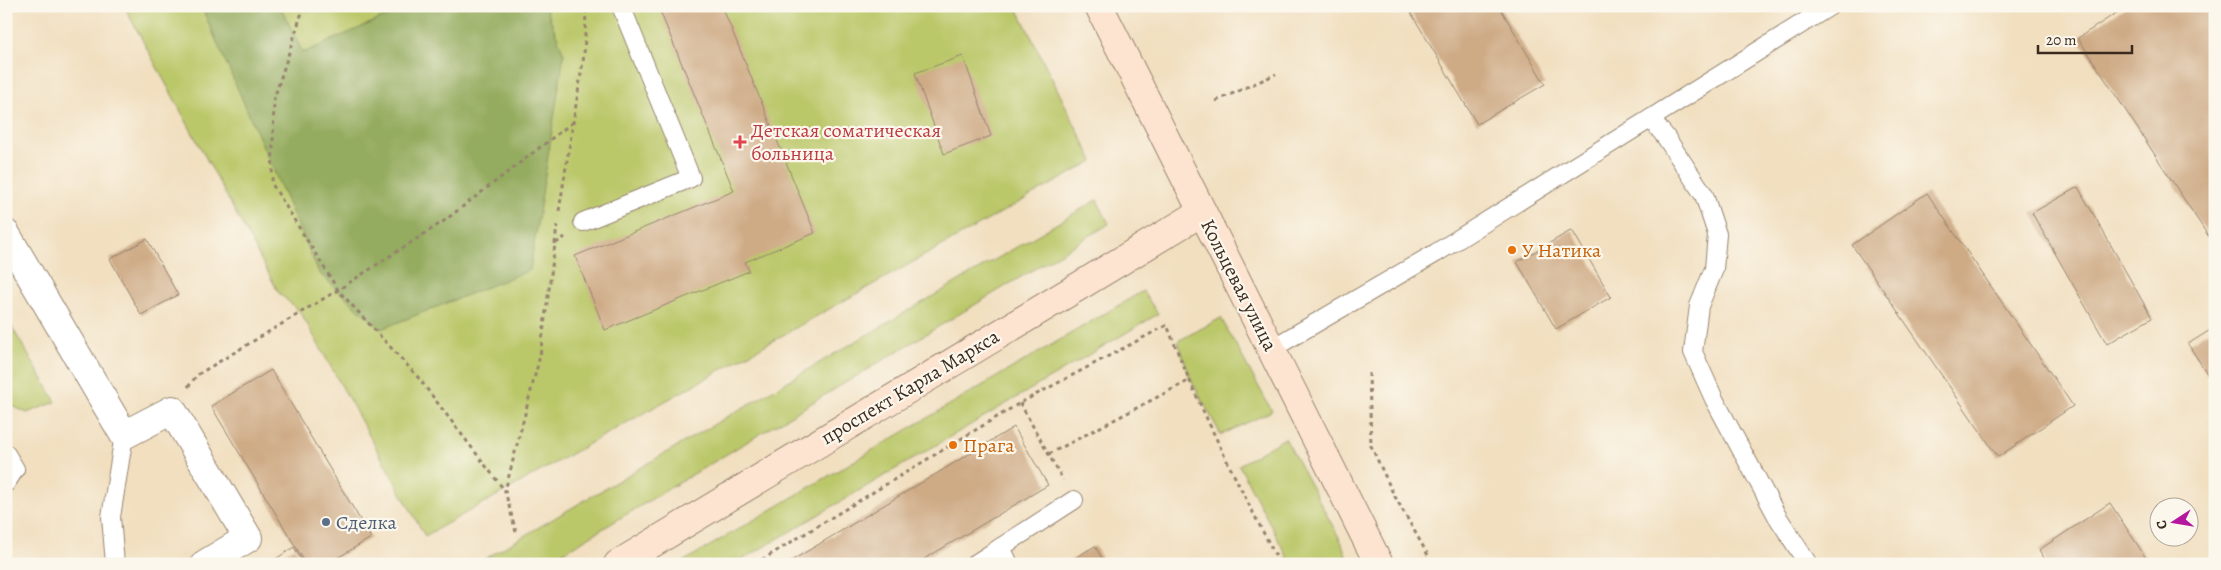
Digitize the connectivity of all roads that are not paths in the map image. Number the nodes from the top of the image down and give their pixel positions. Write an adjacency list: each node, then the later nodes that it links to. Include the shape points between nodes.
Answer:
1 (621, 6): 6 (lane, via 691,178)
2 (1099, 6): 5 (street, Кольцевая улица)
3 (1830, 6): 4 (lane)
4 (1650, 119): 8 (lane, via 1428,258); 20 (lane, via 1704,195 1717,234 1714,269 1699,306 1693,352 1714,399 1777,516)
5 (1202, 212): 8 (street, Кольцевая улица); 16 (street, проспект Карла Маркса)
6 (583, 222)
7 (6, 234): 9 (street)
8 (1271, 349): 19 (street, Кольцевая улица)
9 (124, 435): 14 (lane, via 111,517); 15 (street, via 172,410 248,538)
10 (6, 454): 11 (lane, via 15,469)
11 (6, 483)
12 (1074, 500): 13 (lane)
13 (1001, 547): 17 (lane); 18 (lane)
14 (114, 564)
15 (205, 564)
16 (618, 564)
17 (975, 564)
18 (1009, 564)
19 (1379, 564)
20 (1808, 564)

